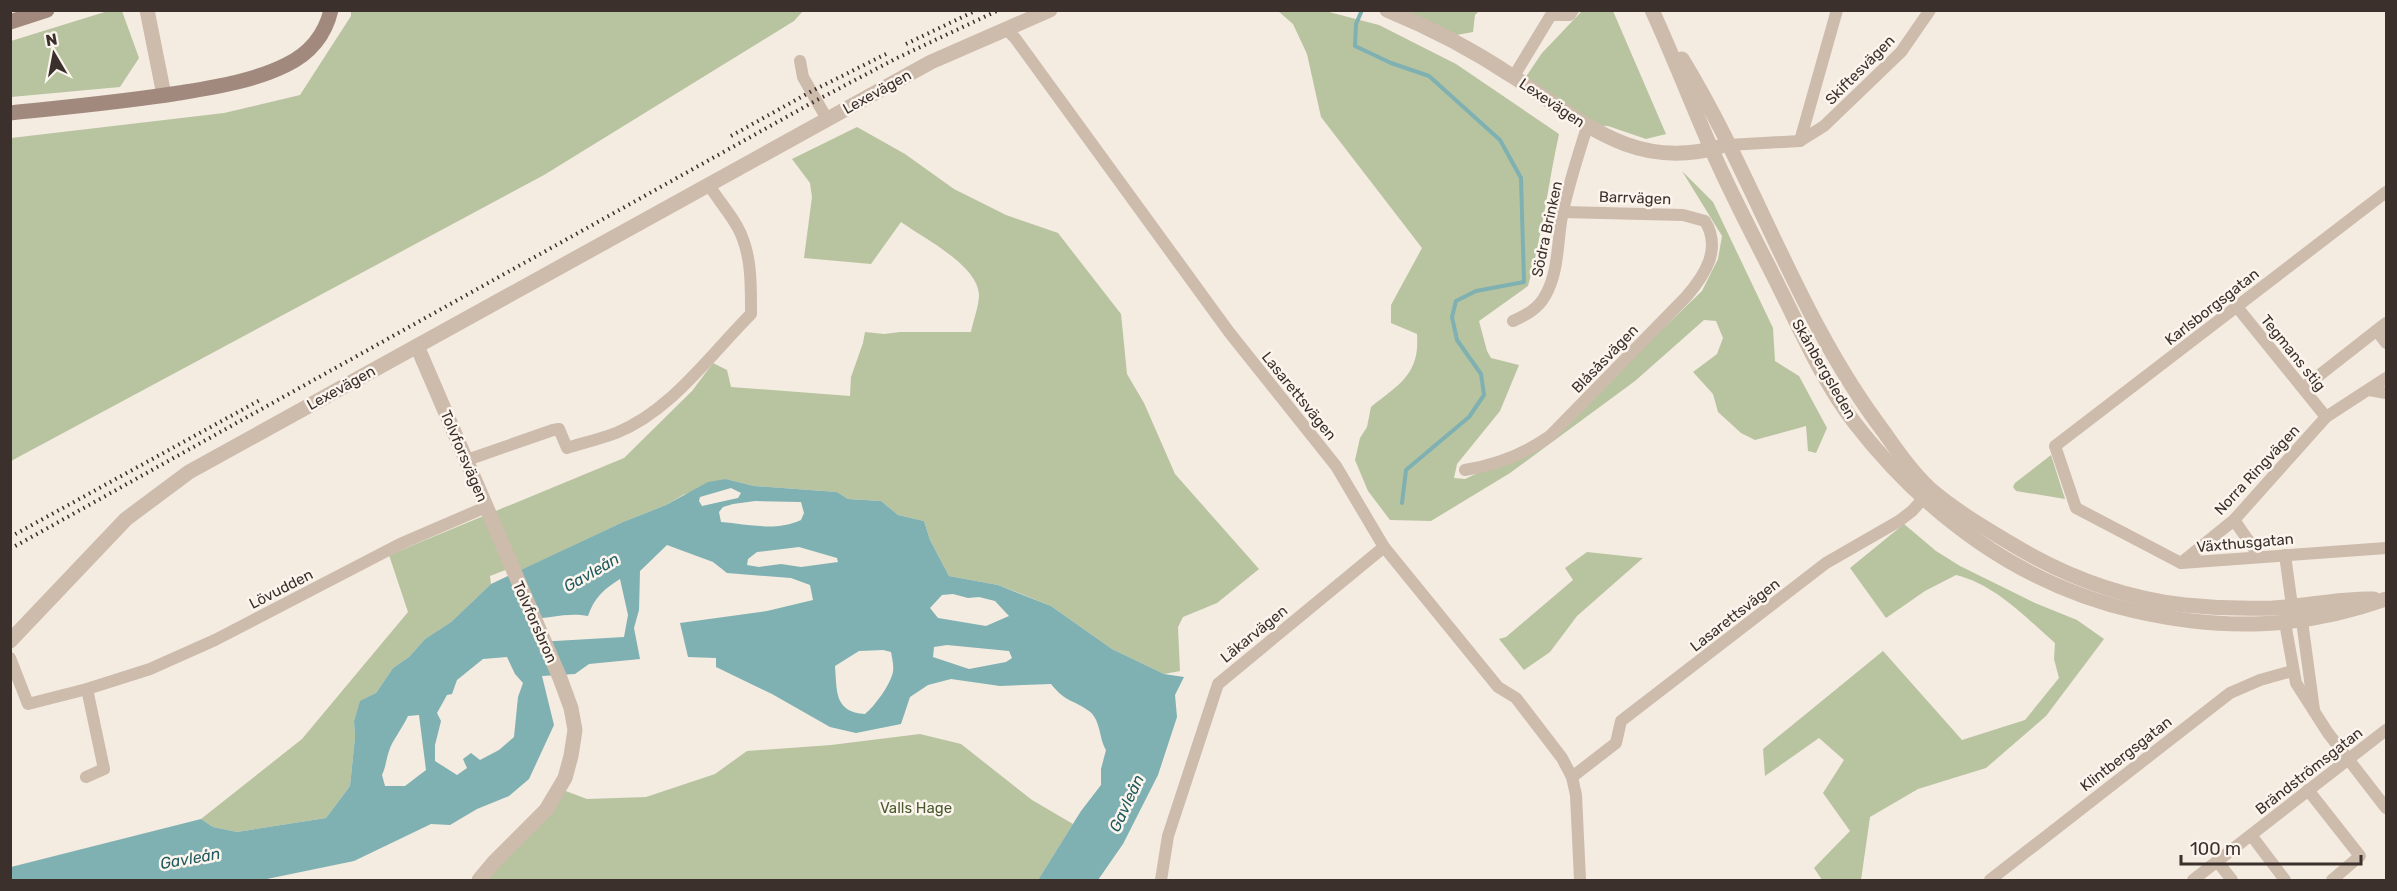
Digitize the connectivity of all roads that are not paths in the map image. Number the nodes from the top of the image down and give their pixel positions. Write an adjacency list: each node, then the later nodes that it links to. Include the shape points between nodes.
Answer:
1 (48, 10): 11 (main road)
2 (147, 10): 15 (street)
3 (331, 10): 15 (main road, via 316,42 286,65 235,82)
4 (1050, 10): 12 (street, Lexevägen)
5 (1387, 10): 14 (street, Lexevägen)
6 (1573, 10): 10 (street, via 1570,15)
7 (1837, 10): 19 (street, Skiftesvägen)
8 (1930, 10): 19 (street, Skiftesvägen, via 1901,52 1824,126)
9 (1653, 12): 20 (street, Skånbergsleden, via 1711,105); 21 (street, Skånbergsleden)
10 (1553, 13): 14 (street)
11 (10, 22)
12 (1006, 29): 17 (street, Lexevägen, via 931,62); 42 (street, Lasarettsvägen, via 1229,333 1336,466)
13 (800, 61): 17 (street, via 803,77)
14 (1514, 76): 18 (street, Lexevägen)
15 (164, 95): 16 (main road)
16 (10, 112)
17 (827, 118): 22 (street, Lexevägen)
18 (1587, 127): 21 (street, Lexevägen, via 1620,144 1652,151); 24 (street, Södra Brinken)
19 (1800, 141): 20 (street, Skiftesvägen)
20 (1728, 145): 21 (street, Lexevägen); 39 (street, Skånbergsleden, via 1845,379)
21 (1711, 149): 39 (street, Skånbergsleden, via 1805,339 1852,420 1899,475)
22 (709, 185): 30 (street, Lexevägen); 37 (street, via 739,229 747,253 751,314 682,387 617,433 567,448 559,429)
23 (2386, 192): 26 (street, Karlsborgsgatan)
24 (1563, 212): 25 (street, Barrvägen, via 1683,214); 27 (street, Södra Brinken, via 1552,283 1532,311)
25 (1705, 221): 38 (street, Blåsåsvägen, via 1711,230 1712,257 1700,281 1686,297 1550,436 1535,447)
26 (2237, 307): 32 (street, Tegmans stig); 36 (street, Karlsborgsgatan)
27 (1513, 321)
28 (2382, 327): 29 (street); 32 (street)
29 (2386, 344)
30 (417, 346): 37 (street, Tolvforsvägen); 51 (street, Lexevägen, via 189,472 126,519)
31 (2386, 378): 33 (street, Norra Ringvägen)
32 (2303, 388): 35 (street, Tegmans stig)
33 (2369, 390): 34 (street); 35 (street, Norra Ringvägen)
34 (2386, 393)
35 (2326, 417): 41 (street, Norra Ringvägen)
36 (2055, 446): 46 (street, Växthusgatan, via 2076,508)
37 (467, 460): 40 (street, Tolvforsvägen)
38 (1466, 470)
39 (1927, 495): 48 (street, Skånbergsleden, via 2041,561 2117,591 2200,606); 50 (street, Skånbergsleden, via 1991,551 2029,573 2116,607 2169,619); 59 (street, Lasarettsvägen, via 1899,521 1826,563 1621,721 1616,743)
40 (486, 507): 47 (street, Tolvforsvägen); 54 (street, Lövudden, via 400,544 215,640 150,669)
41 (2234, 520): 45 (street); 46 (street, Norra Ringvägen)
42 (1384, 547): 59 (street, Lasarettsvägen, via 1498,687 1516,698); 65 (street, Läkarvägen, via 1218,684 1168,836)
43 (2386, 548): 44 (street, Växthusgatan)
44 (2285, 555): 45 (street, Växthusgatan); 48 (street)
45 (2259, 556): 46 (street, Växthusgatan)
46 (2181, 563)
47 (510, 566): 64 (street, Tolvforsbron, via 572,708 575,730 565,778 546,810)
48 (2292, 606): 49 (street); 49 (street, Skånbergsleden, via 2386,598 2354,610); 50 (street)
49 (2302, 621): 50 (street, Skånbergsleden); 55 (street)
50 (2285, 623): 53 (street)
51 (10, 641)
52 (10, 658): 54 (street, Lövudden, via 28,704)
53 (2292, 671): 55 (street, via 2302,696); 67 (street, Klintbergsgatan, via 2230,693)
54 (87, 689): 58 (street, via 104,769)
55 (2314, 710): 57 (street)
56 (2386, 730): 57 (street, Brändströmsgatan)
57 (2348, 759): 60 (street, Brändströmsgatan); 61 (street)
58 (86, 777)
59 (1572, 777): 66 (street, Lasarettsvägen)
60 (2308, 790): 62 (street, Brändströmsgatan); 71 (street, via 2360,856)
61 (2386, 808)
62 (2251, 835): 63 (street, Brändströmsgatan); 70 (street)
63 (2217, 861): 68 (street, Brändströmsgatan); 69 (street)
64 (479, 880)
65 (1161, 880)
66 (1580, 880)
67 (1990, 880)
68 (2193, 880)
69 (2232, 880)
70 (2285, 880)
71 (2332, 880)

